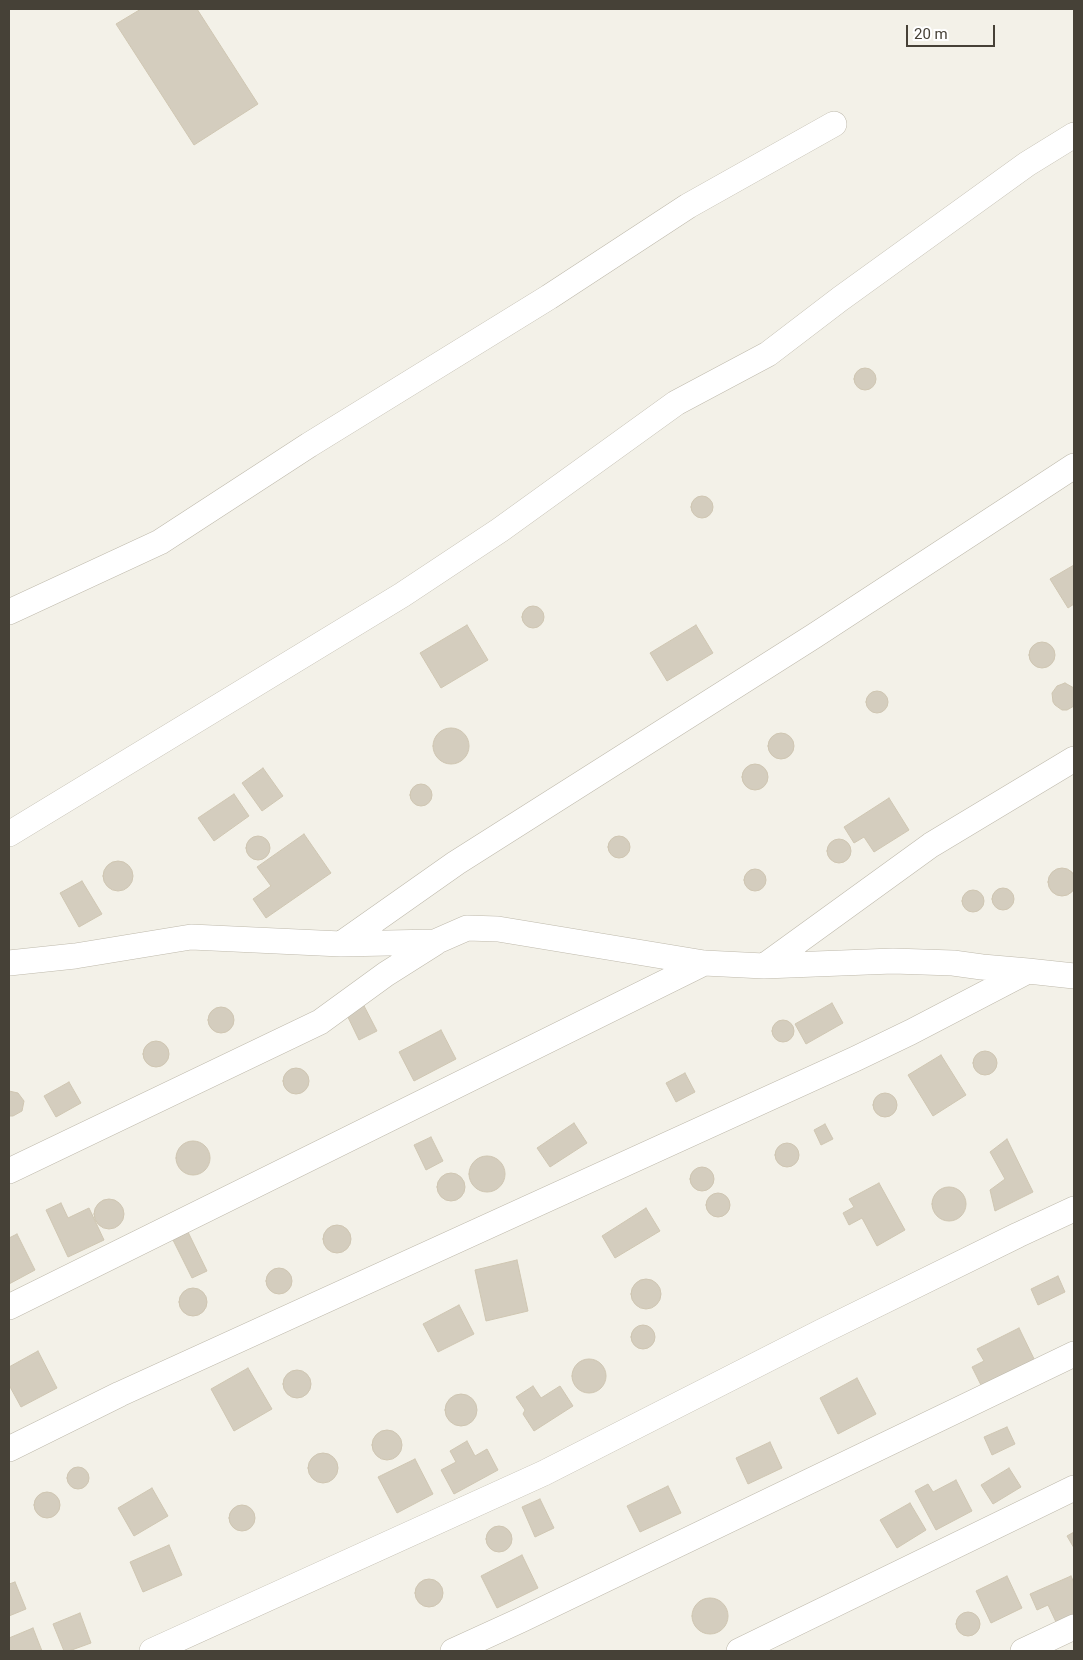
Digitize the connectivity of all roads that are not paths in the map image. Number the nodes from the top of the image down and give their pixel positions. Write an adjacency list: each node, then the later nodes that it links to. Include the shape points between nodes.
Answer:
1 (834, 124): 4 (street, via 688,206 160,542)
2 (1074, 135): 6 (street, via 1027,164 768,354 676,403 402,596)
3 (1074, 466): 8 (street, via 456,863)
4 (9, 612)
5 (1074, 759): 11 (street, via 931,845)
6 (9, 834)
7 (436, 942): 8 (street); 9 (street, via 467,928 498,929); 14 (street, via 320,1022)
8 (341, 944): 10 (street, via 191,936)
9 (704, 963): 11 (street); 16 (street)
10 (9, 964)
11 (764, 966): 12 (street, via 893,961)
12 (1028, 971): 13 (street); 18 (street, via 855,1059 120,1394)
13 (1074, 976)
14 (9, 1171)
15 (1074, 1210): 21 (street, via 821,1332 544,1473)
16 (9, 1307)
17 (1074, 1354): 22 (street)
18 (9, 1449)
19 (1074, 1488): 23 (street)
20 (1074, 1627): 24 (street)
21 (152, 1651)
22 (453, 1651)
23 (739, 1651)
24 (1023, 1651)

